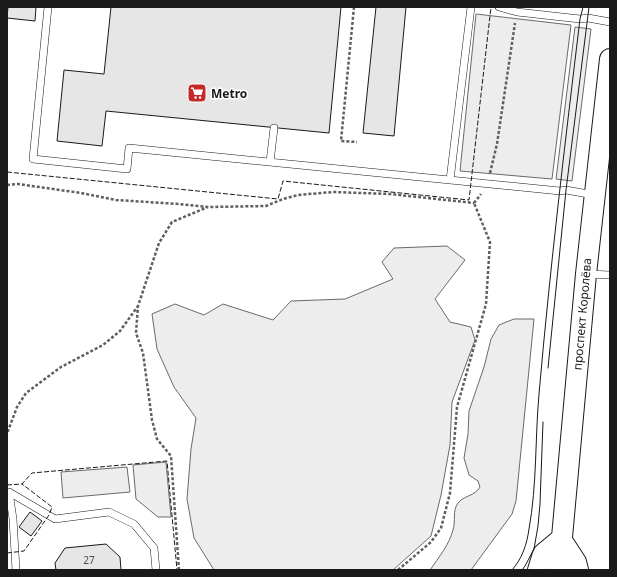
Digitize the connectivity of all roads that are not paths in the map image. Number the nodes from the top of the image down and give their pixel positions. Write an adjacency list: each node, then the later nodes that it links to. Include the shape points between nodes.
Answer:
1 (48, 7): 7 (lane, via 33,160 127,169 129,148)
2 (471, 7): 8 (lane)
3 (498, 7): 4 (lane, via 517,12)
4 (610, 22)
5 (610, 59): 9 (main road, проспект Королёва)
6 (274, 128): 7 (lane)
7 (270, 162): 8 (lane)
8 (450, 180): 9 (lane, via 566,190)
9 (594, 195): 10 (main road, проспект Королёва)
10 (586, 274): 11 (lane); 13 (main road, проспект Королёва)
11 (610, 276)
12 (8, 492): 14 (lane, via 13,519); 15 (lane, via 55,519 109,512 134,524 154,548)
13 (561, 539): 16 (main road, via 543,554); 17 (main road, проспект Королёва); 18 (main road, via 576,562)
14 (16, 570)
15 (156, 570)
16 (538, 570)
17 (559, 570)
18 (578, 570)

